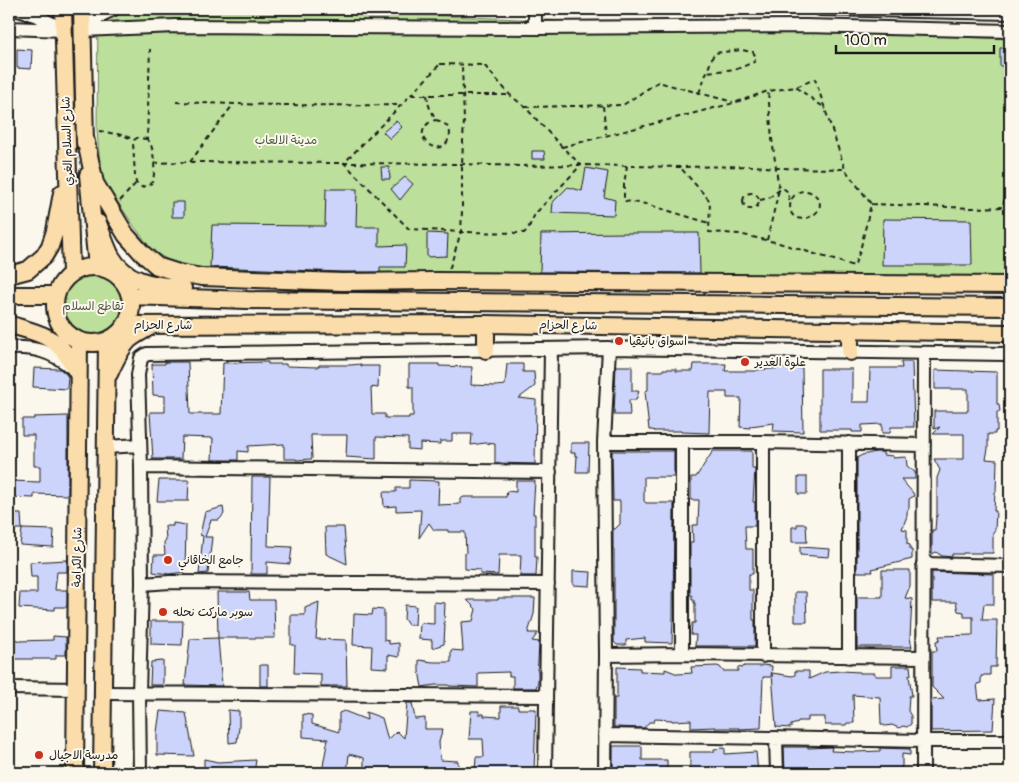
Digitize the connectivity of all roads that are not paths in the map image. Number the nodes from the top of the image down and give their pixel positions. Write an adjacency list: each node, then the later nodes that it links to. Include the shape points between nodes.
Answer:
1 (63, 9): 13 (main road, شارع السلام الغري)
2 (82, 9): 14 (main road, شارع السلام الغري)
3 (114, 9): 14 (street)
4 (535, 9): 12 (street)
5 (820, 9): 7 (street)
6 (21, 10): 11 (street); 13 (street)
7 (926, 10): 8 (street)
8 (976, 11): 9 (street)
9 (1010, 13)
10 (9, 28): 11 (street)
11 (24, 28): 13 (street)
12 (535, 28): 14 (street, via 175,26); 15 (street, via 805,26)
13 (63, 30): 17 (main road, شارع السلام الغري)
14 (83, 30): 16 (main road, شارع السلام الغري)
15 (1010, 31)
16 (84, 132): 18 (main road, شارع السلام الغري); 22 (main road, via 95,183 126,235 157,266 202,277 332,282)
17 (67, 162): 20 (main road, شارع السلام الغري); 21 (main road, via 50,246 28,270)
18 (91, 203): 19 (main road, شارع السلام الغري); 28 (main road, via 110,254 119,268 133,277 168,287)
19 (97, 267): 20 (main road); 27 (main road, via 118,276)
20 (71, 273): 26 (main road)
21 (9, 275)
22 (434, 281): 23 (main road); 29 (main road)
23 (879, 284): 24 (main road); 32 (main road)
24 (1010, 285)
25 (9, 295): 26 (main road)
26 (56, 295): 40 (main road, via 55,313)
27 (130, 296): 28 (main road, شارع الحزام); 36 (main road, via 130,316)
28 (247, 300): 29 (main road, شارع الحزام)
29 (454, 301): 30 (main road, شارع الحزام)
30 (670, 303): 31 (main road, شارع الحزام); 38 (main road, via 679,314)
31 (716, 304): 32 (main road, شارع الحزام); 39 (main road, via 706,315)
32 (878, 306): 33 (main road, شارع الحزام)
33 (1010, 307)
34 (486, 324): 37 (main road, شارع الحزام); 38 (main road, شارع الحزام); 48 (main road)
35 (10, 325): 40 (main road); 52 (main road, via 51,339 60,346)
36 (126, 325): 37 (main road, شارع الحزام); 44 (main road)
37 (153, 325): 53 (main road, via 124,345)
38 (672, 327): 39 (main road, شارع الحزام)
39 (713, 328): 41 (main road, شارع الحزام)
40 (63, 329): 43 (main road)
41 (850, 330): 42 (main road, شارع الحزام); 49 (main road)
42 (1008, 334)
43 (79, 341): 44 (main road); 52 (main road, شارع الكرامة)
44 (107, 341): 53 (main road)
45 (9, 348): 52 (street, via 45,351)
46 (609, 348): 47 (street); 49 (street); 54 (street)
47 (551, 349): 48 (street); 62 (street)
48 (486, 350): 58 (street, via 146,354 139,366)
49 (850, 352): 50 (street)
50 (924, 353): 51 (street); 59 (street)
51 (1010, 356)
52 (78, 373): 73 (main road, شارع الكرامة)
53 (107, 379): 60 (main road)
54 (604, 442): 55 (street); 68 (street)
55 (682, 442): 56 (street); 67 (street)
56 (763, 442): 57 (street); 69 (street)
57 (850, 443): 59 (street); 70 (street)
58 (140, 445): 60 (street); 61 (street)
59 (924, 445): 63 (street)
60 (106, 447): 74 (main road)
61 (141, 467): 62 (street); 65 (street)
62 (550, 472): 66 (street)
63 (923, 564): 64 (street); 71 (street)
64 (1010, 566)
65 (142, 584): 66 (street); 75 (street)
66 (548, 584): 76 (street)
67 (682, 654): 68 (street); 69 (street)
68 (606, 655): 77 (street)
69 (763, 656): 70 (street)
70 (848, 657): 71 (street)
71 (923, 657): 79 (street)
72 (9, 688): 73 (street)
73 (76, 689): 81 (main road, شارع الكرامة)
74 (103, 693): 75 (street); 82 (main road)
75 (139, 693): 76 (street); 83 (street)
76 (546, 696): 84 (street)
77 (605, 735): 78 (street); 85 (street)
78 (776, 738): 79 (street); 86 (street)
79 (923, 740): 80 (street); 87 (street)
80 (1010, 741)
81 (75, 773)
82 (102, 773)
83 (140, 773)
84 (545, 773)
85 (605, 773)
86 (777, 773)
87 (923, 773)

